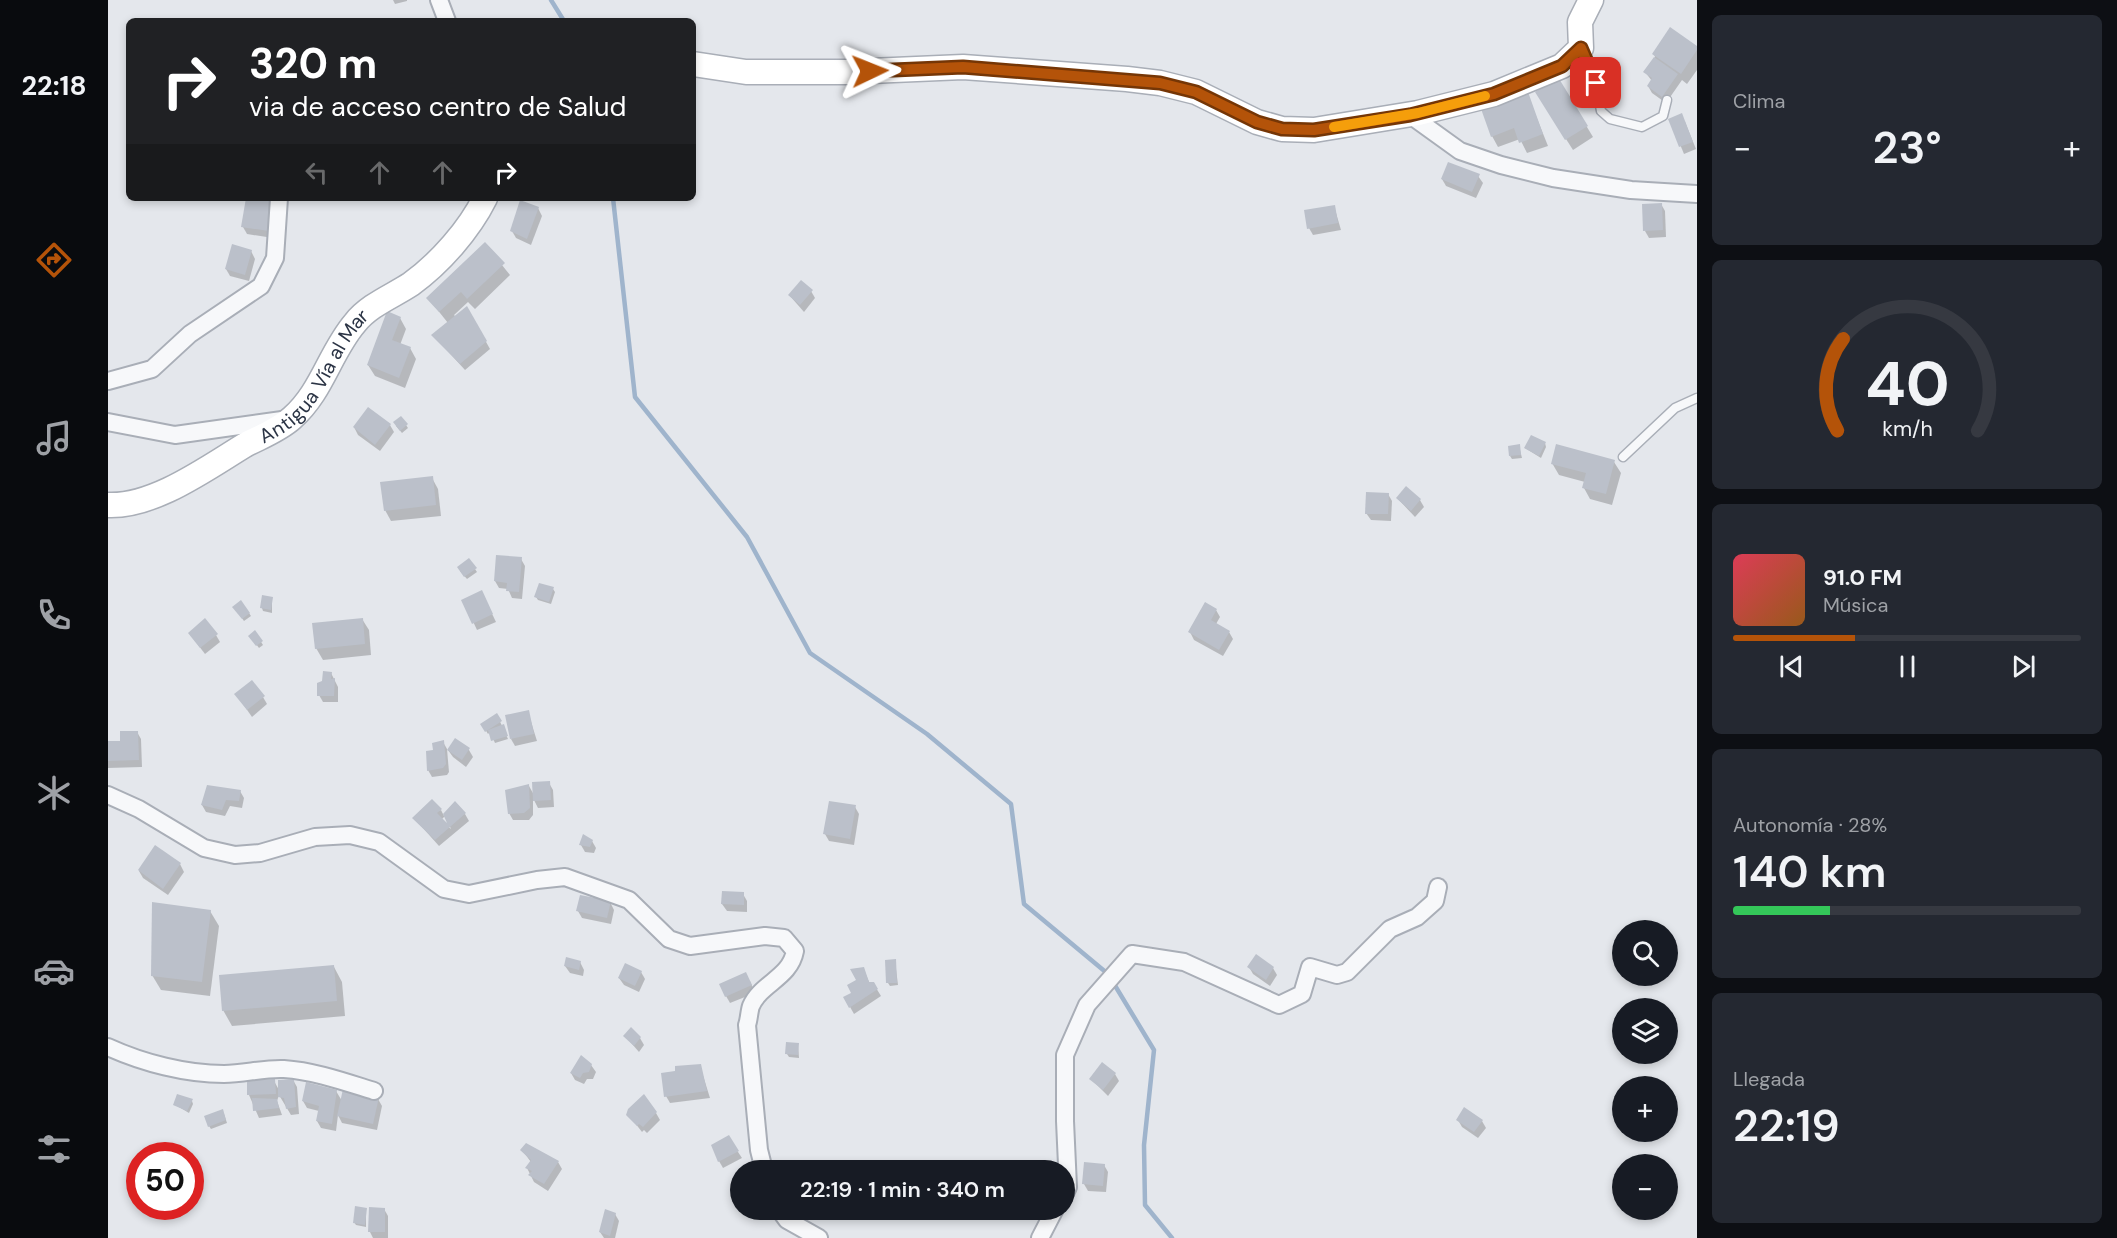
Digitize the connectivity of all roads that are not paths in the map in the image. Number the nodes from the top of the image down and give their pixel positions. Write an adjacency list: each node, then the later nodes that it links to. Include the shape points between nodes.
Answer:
1 (439, 0): 3 (street)
2 (1591, 0): 4 (main road, via 1580,22)
3 (446, 18)
4 (1581, 48): 6 (lane, via 1596,83 1601,111 1610,119 1642,127 1663,116); 7 (main road, via 1562,66 1494,94)
5 (696, 64): 7 (main road, via 746,72 963,67 1127,79 1196,92 1257,122 1282,129 1314,130)
6 (1667, 100)
7 (1410, 115): 8 (street, via 1460,152 1501,165 1631,190)
8 (1697, 194)
9 (279, 201): 11 (street, via 275,258 261,286 190,334 152,369)
10 (483, 201): 13 (main road, Antigua Vía al Mar, via 460,237 412,283 355,322 322,382)
11 (108, 381)
12 (1697, 398): 15 (lane, via 1675,408)
13 (292, 418): 14 (street, via 175,435); 16 (main road, Antigua Vía al Mar, via 155,496)
14 (108, 422)
15 (1623, 457)
16 (108, 505)
17 (108, 795): 21 (street, via 204,848 235,855 260,853 315,837 350,835 380,842 444,889 469,894 565,877 628,900 669,939 690,946 765,936 784,938 795,951 793,964 760,993 751,1006 747,1025)
18 (1438, 886): 22 (street, via 1435,901 1417,917 1390,929 1347,972 1337,975 1310,967 1302,994 1279,1005 1184,962 1132,954 1087,1005 1065,1055)
19 (108, 1047): 20 (street, via 153,1063 192,1071 224,1074 284,1069)
20 (374, 1091)
21 (762, 1160)
22 (1067, 1160)
23 (787, 1220): 25 (street)
24 (1049, 1220): 26 (street)
25 (819, 1238)
26 (1040, 1238)

